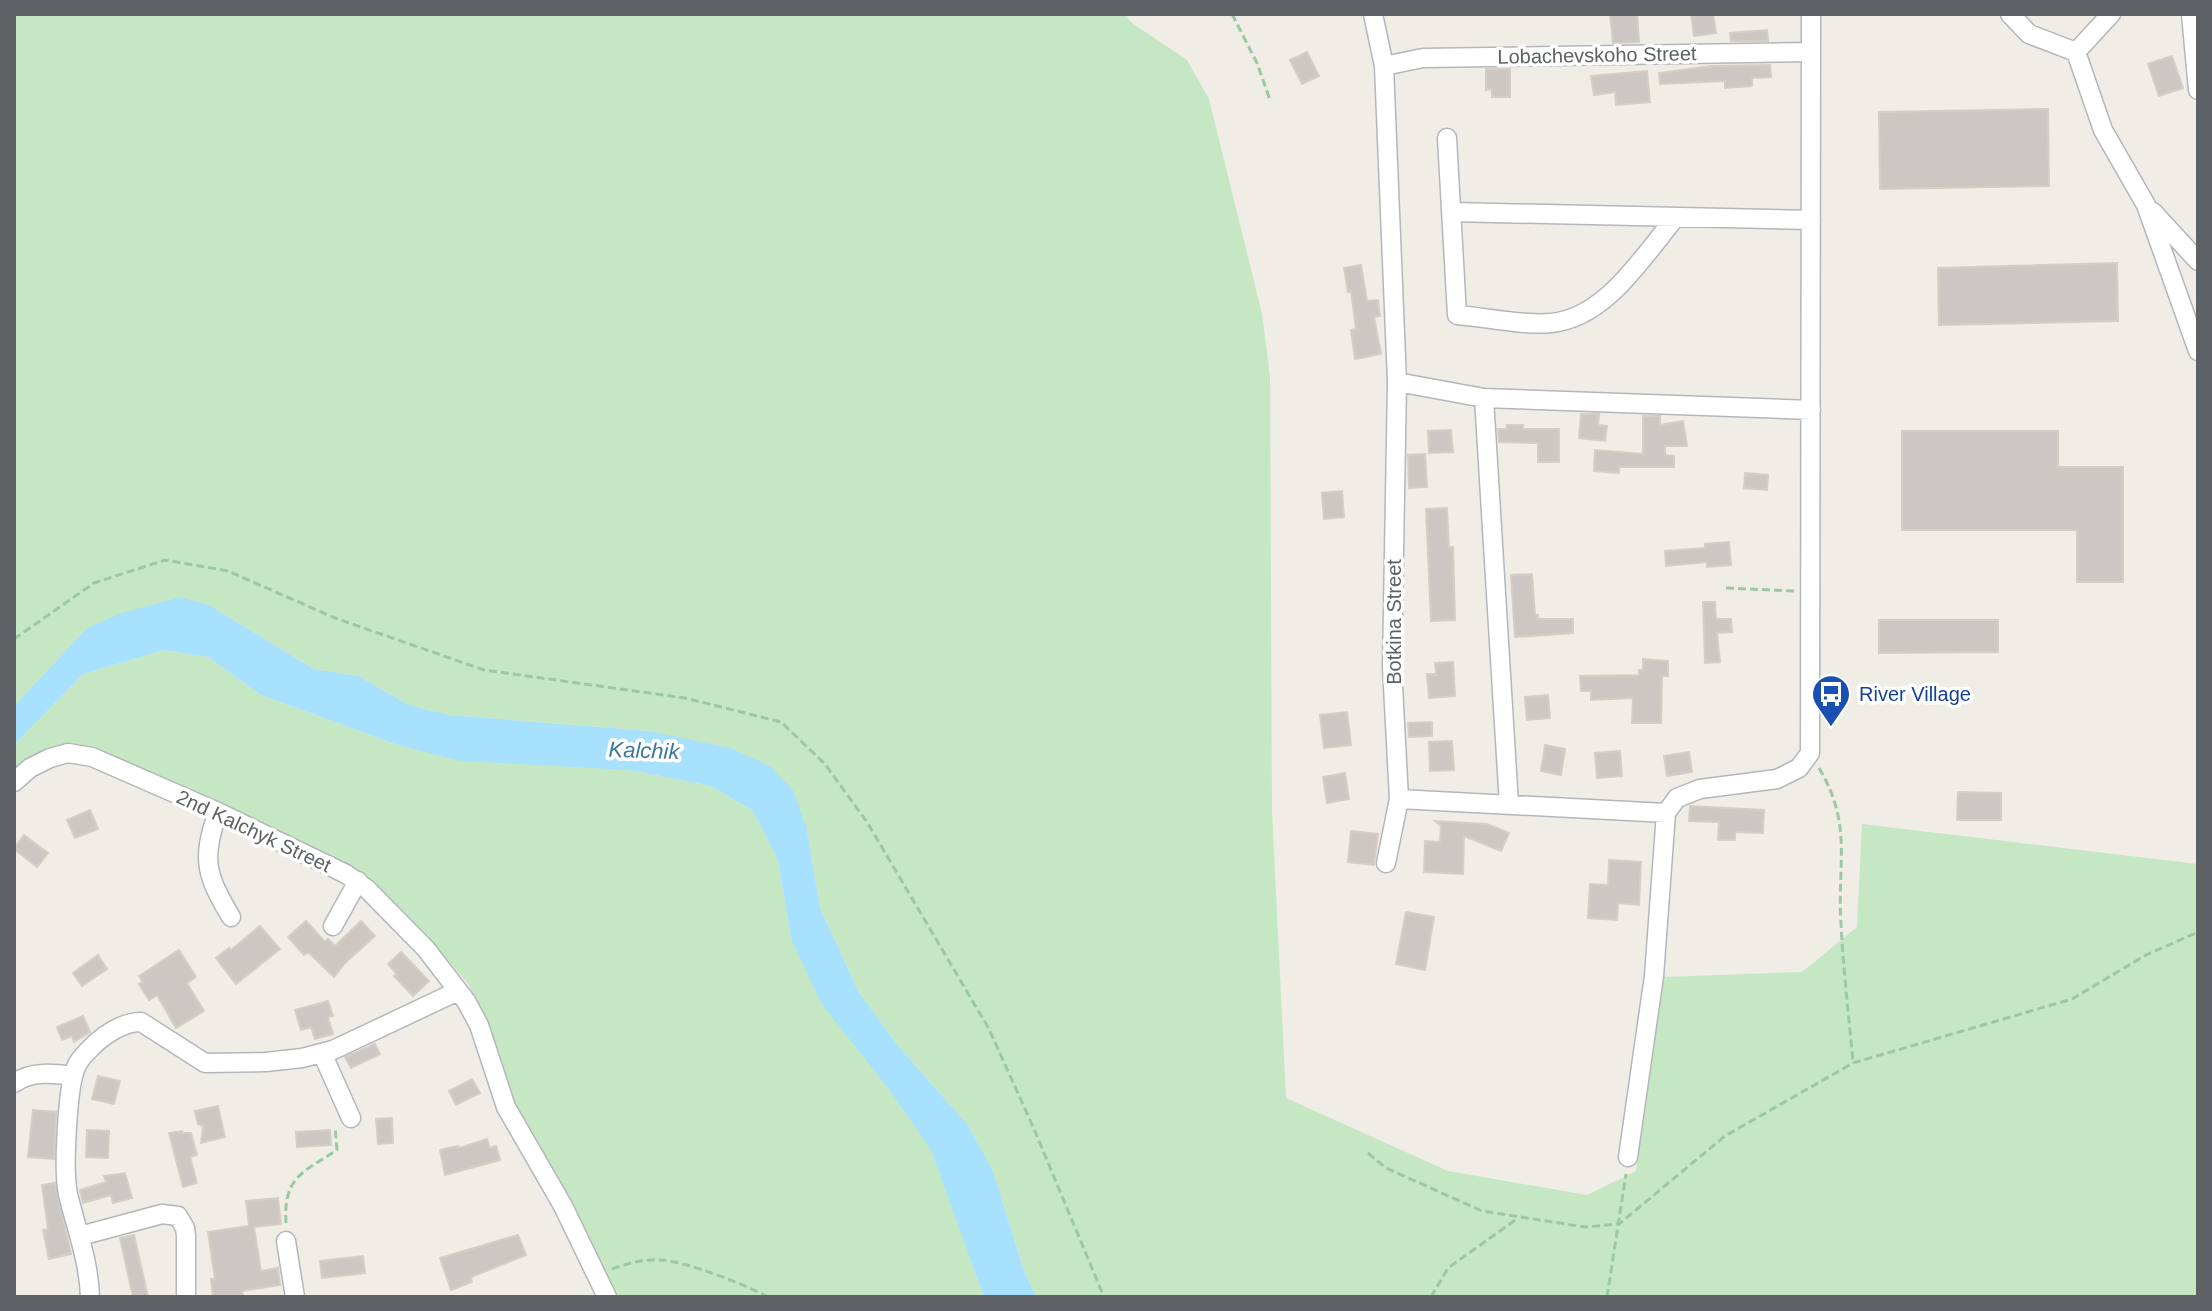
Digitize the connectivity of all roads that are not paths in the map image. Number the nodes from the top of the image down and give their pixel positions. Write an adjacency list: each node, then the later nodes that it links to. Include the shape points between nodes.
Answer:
1 (1373, 14): 8 (street, Botkina Street)
2 (1811, 14): 6 (street)
3 (2010, 14): 7 (street, via 2029,34)
4 (2117, 14): 7 (street)
5 (2191, 14): 9 (street)
6 (1811, 52): 8 (street, Lobachevskoho Street, via 1423,58); 14 (street)
7 (2076, 52): 11 (street, via 2103,130)
8 (1384, 66): 17 (street, Botkina Street)
9 (2198, 90)
10 (1447, 138): 12 (street)
11 (2146, 205): 15 (street); 16 (street)
12 (1452, 212): 13 (street); 13 (street, via 1457,315 1549,324 1577,318 1604,302)
13 (1676, 217): 14 (street)
14 (1811, 220): 19 (street)
15 (2198, 261)
16 (2198, 351)
17 (1397, 382): 18 (street); 21 (street, Botkina Street, via 1392,667)
18 (1484, 398): 19 (street); 22 (street)
19 (1811, 410): 24 (street, via 1810,753 1799,768 1777,779 1700,789 1677,798)
20 (14, 782): 23 (street, 2nd Kalchyk Street, via 50,758 80,753)
21 (1399, 799): 22 (street); 25 (street, Botkina Street)
22 (1509, 805): 24 (street)
23 (218, 812): 26 (street, 2nd Kalchyk Street); 27 (street, via 208,844 208,868)
24 (1666, 813): 34 (street, via 1654,976)
25 (1386, 863)
26 (358, 881): 28 (street); 29 (street, 2nd Kalchyk Street, via 426,949)
27 (231, 917)
28 (333, 926)
29 (458, 991): 30 (street); 40 (street, 2nd Kalchyk Street, via 479,1025 506,1107)
30 (322, 1053): 31 (street, via 211,1064 137,1022 99,1041 79,1061); 33 (street)
31 (73, 1076): 32 (street, via 31,1075); 35 (street, via 65,1163)
32 (14, 1083)
33 (351, 1118)
34 (1628, 1157)
35 (80, 1236): 37 (street); 38 (street, via 162,1214 178,1216 186,1236)
36 (286, 1241): 39 (street)
37 (90, 1297)
38 (186, 1297)
39 (295, 1297)
40 (607, 1297)

